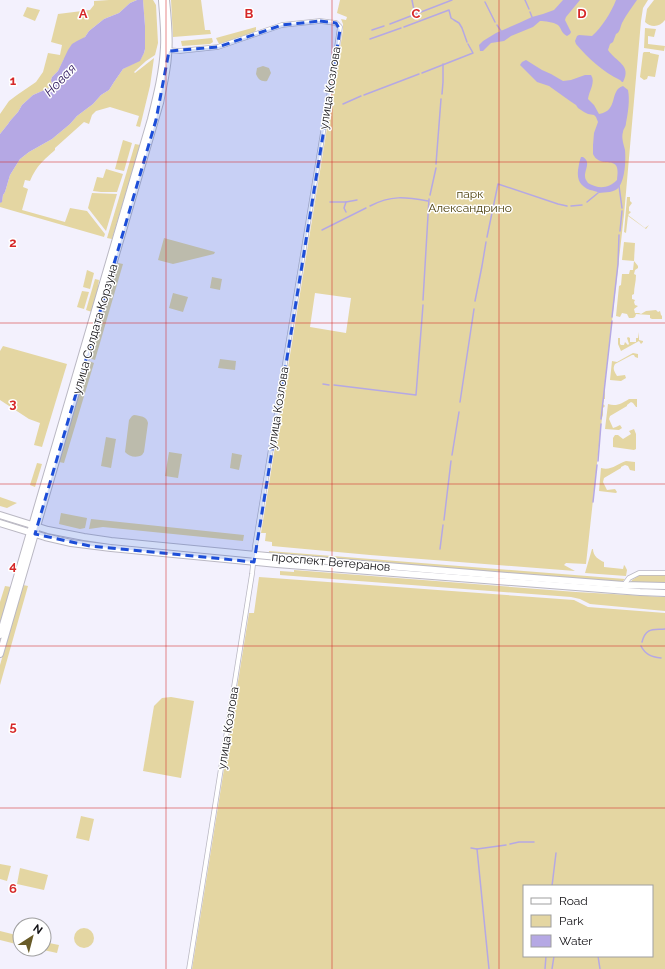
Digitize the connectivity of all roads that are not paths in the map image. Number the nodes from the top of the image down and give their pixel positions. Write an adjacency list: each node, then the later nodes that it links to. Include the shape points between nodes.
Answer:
1 (162, 0): 3 (main road, улица Солдата Корзуна)
2 (166, 0): 3 (main road, улица Солдата Корзуна, via 169,33)
3 (166, 50): 6 (main road, улица Солдата Корзуна, via 151,119); 8 (street, улица Козлова, via 218,47 282,25 320,21 336,23 340,27)
4 (0, 515): 6 (main road, проспект Ветеранов)
5 (0, 523): 7 (main road, проспект Ветеранов)
6 (35, 526): 7 (main road, улица Солдата Корзуна); 8 (main road, проспект Ветеранов, via 104,540)
7 (32, 534): 9 (main road, проспект Ветеранов, via 90,546); 14 (main road, улица Солдата Корзуна); 15 (main road, улица Солдата Корзуна)
8 (254, 555): 9 (street, улица Козлова); 11 (main road, проспект Ветеранов)
9 (254, 562): 13 (main road, проспект Ветеранов); 16 (street, улица Козлова)
10 (665, 573): 11 (street, via 639,573 629,578)
11 (624, 585): 12 (main road, проспект Ветеранов)
12 (665, 586)
13 (665, 593)
14 (0, 635)
15 (0, 654)
16 (188, 969)

